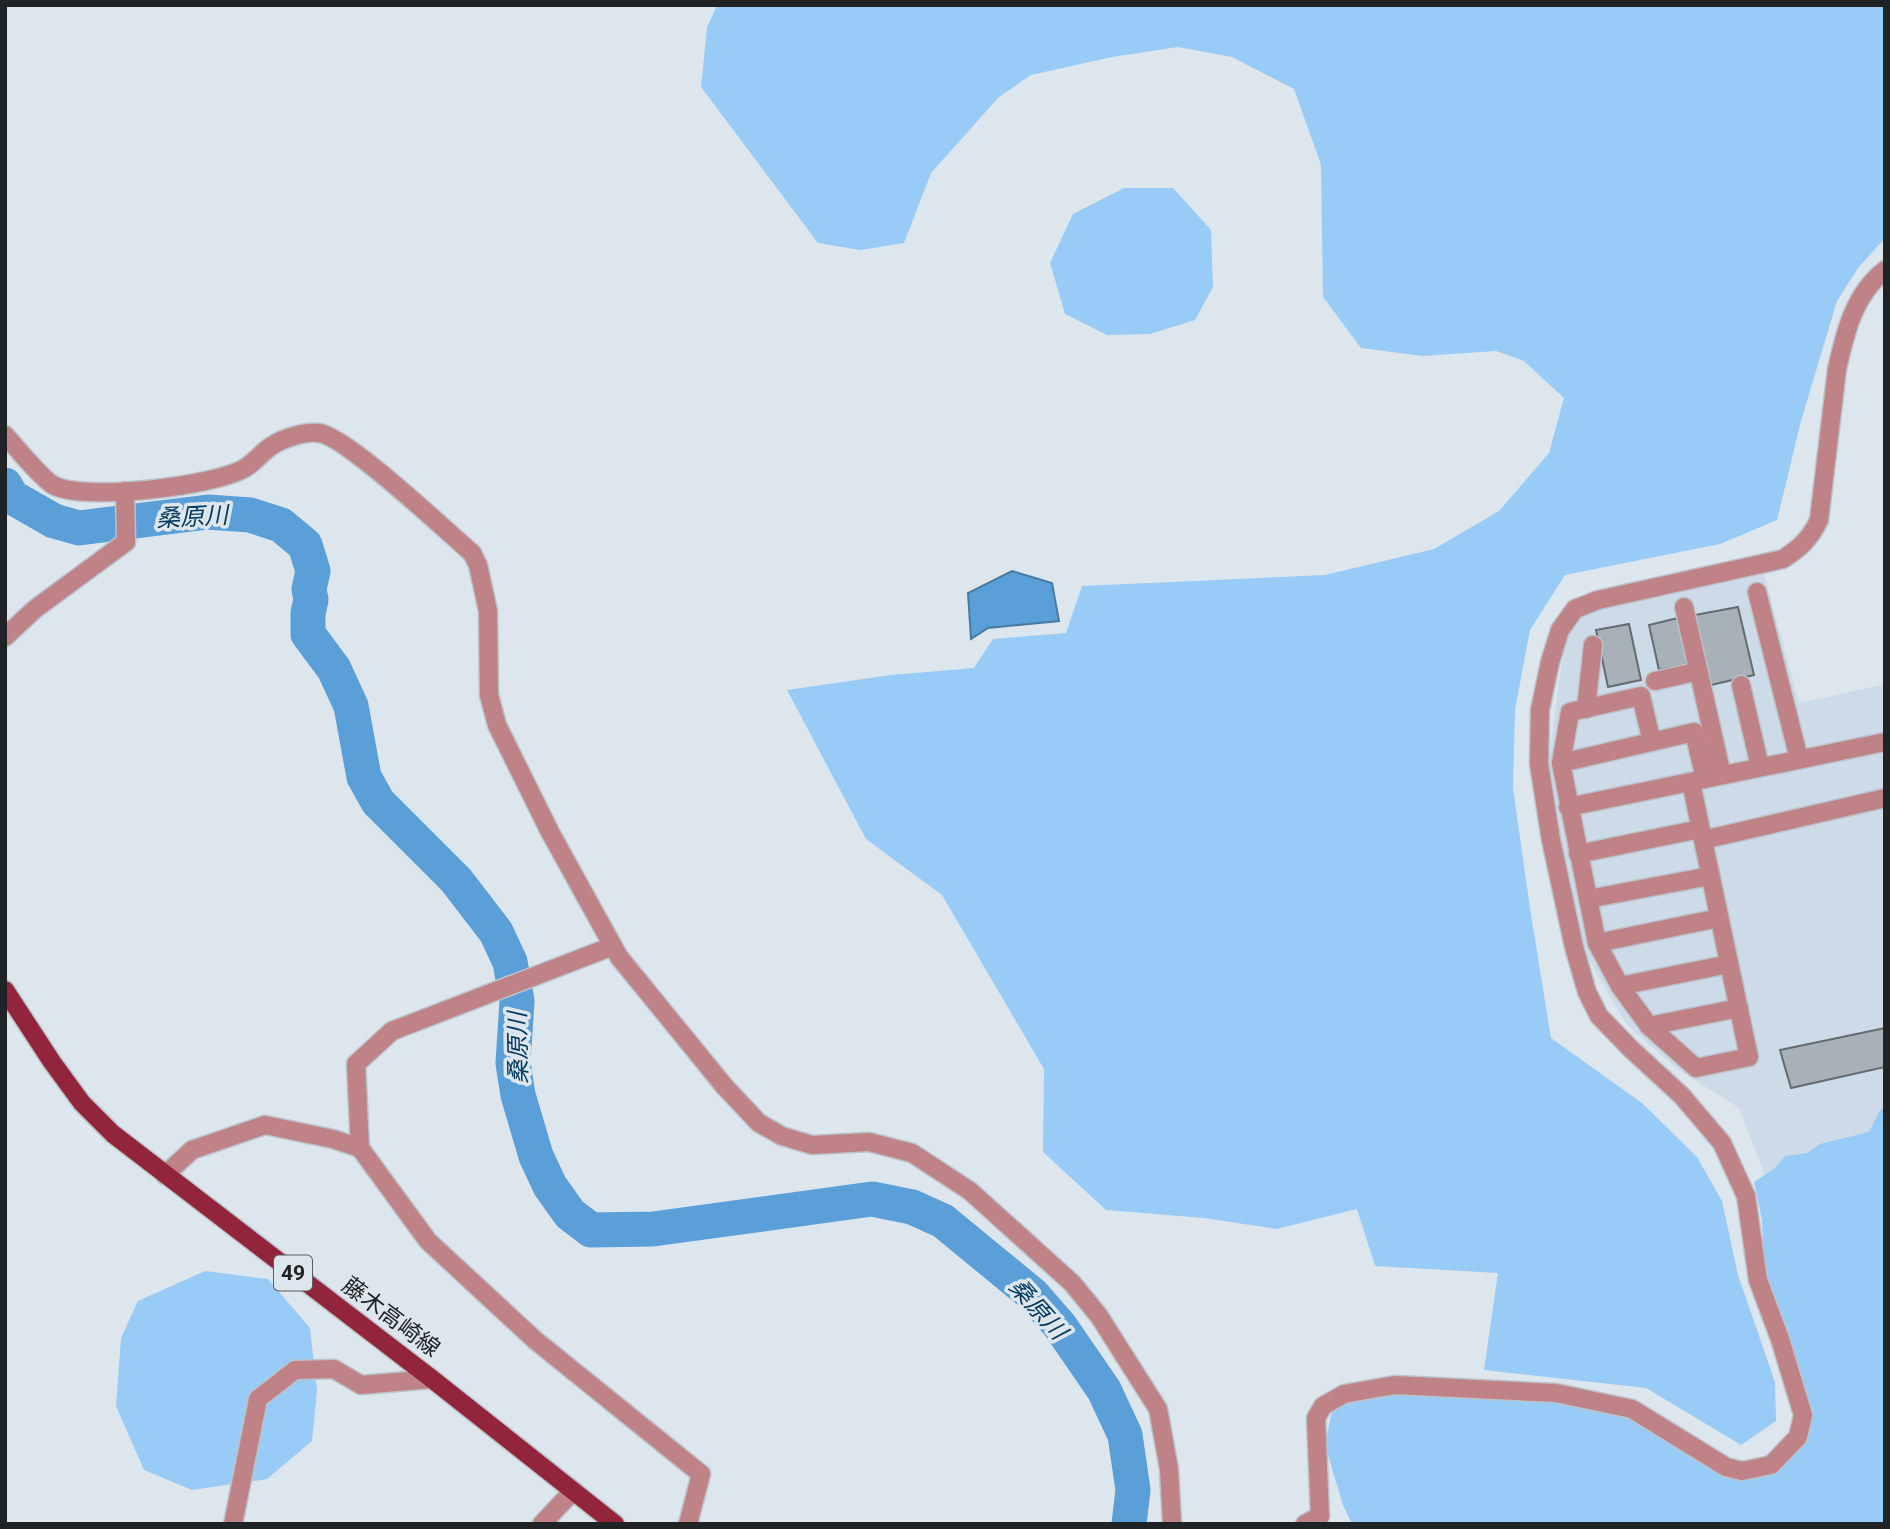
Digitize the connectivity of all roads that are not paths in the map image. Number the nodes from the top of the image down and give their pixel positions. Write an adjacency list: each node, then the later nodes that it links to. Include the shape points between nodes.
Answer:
1 (1885, 270): 41 (street, via 1872,279 1854,308 1841,348 1819,520 1812,534 1783,559 1598,600 1576,609 1560,630 1541,710 1539,764 1551,839 1587,992 1598,1016 1682,1096 1722,1143 1746,1196 1758,1280 1803,1415 1798,1437 1771,1465 1742,1471 1727,1467 1632,1409 1605,1402 1556,1393 1395,1385 1345,1394 1323,1406 1316,1418 1320,1516)
2 (5, 435): 3 (street, via 52,484 74,491)
3 (125, 491): 6 (street, via 126,542 35,608); 26 (street, via 225,477 246,468 274,444 316,432 356,453 472,553 488,611 489,695 497,725)
4 (1757, 592): 14 (street)
5 (1684, 607): 8 (street)
6 (5, 637)
7 (1593, 645): 11 (street)
8 (1699, 671): 9 (street); 17 (street)
9 (1656, 681)
10 (1741, 685): 16 (street)
11 (1586, 709): 12 (street, via 1641,696); 15 (street, via 1570,712)
12 (1651, 741): 15 (street); 17 (street, via 1694,732)
13 (1885, 742): 14 (street)
14 (1799, 760): 16 (street)
15 (1561, 763): 19 (street)
16 (1760, 767): 17 (street)
17 (1706, 779): 19 (street); 20 (street)
18 (1885, 797): 20 (street)
19 (1568, 807): 21 (street)
20 (1701, 834): 21 (street); 22 (street)
21 (1578, 854): 23 (street)
22 (1710, 876): 23 (street); 24 (street)
23 (1588, 899): 25 (street)
24 (1719, 918): 25 (street); 27 (street)
25 (1597, 943): 28 (street)
26 (613, 946): 32 (street, via 392,1031 356,1064); 40 (street, via 759,1123 812,1145 869,1142 912,1153 970,1191 1072,1283 1099,1316 1158,1409 1169,1468)
27 (1729, 964): 28 (street); 30 (street)
28 (1620, 986): 31 (street)
29 (5, 990): 33 (main road, 藤木高崎線 / 49, via 82,1103)
30 (1739, 1008): 31 (street); 31 (street, via 1749,1057 1696,1068)
31 (1649, 1026)
32 (360, 1148): 33 (street, via 265,1125 192,1150); 39 (street, via 428,1241 535,1340 702,1474)
33 (165, 1175): 34 (main road, 藤木高崎線 / 49)
34 (432, 1379): 35 (main road, 藤木高崎線 / 49); 36 (street, via 360,1385 334,1369 295,1370 258,1399)
35 (573, 1491): 37 (street); 38 (main road, 藤木高崎線 / 49)
36 (233, 1524)
37 (542, 1524)
38 (615, 1524)
39 (688, 1524)
40 (1172, 1524)
41 (1304, 1524)

